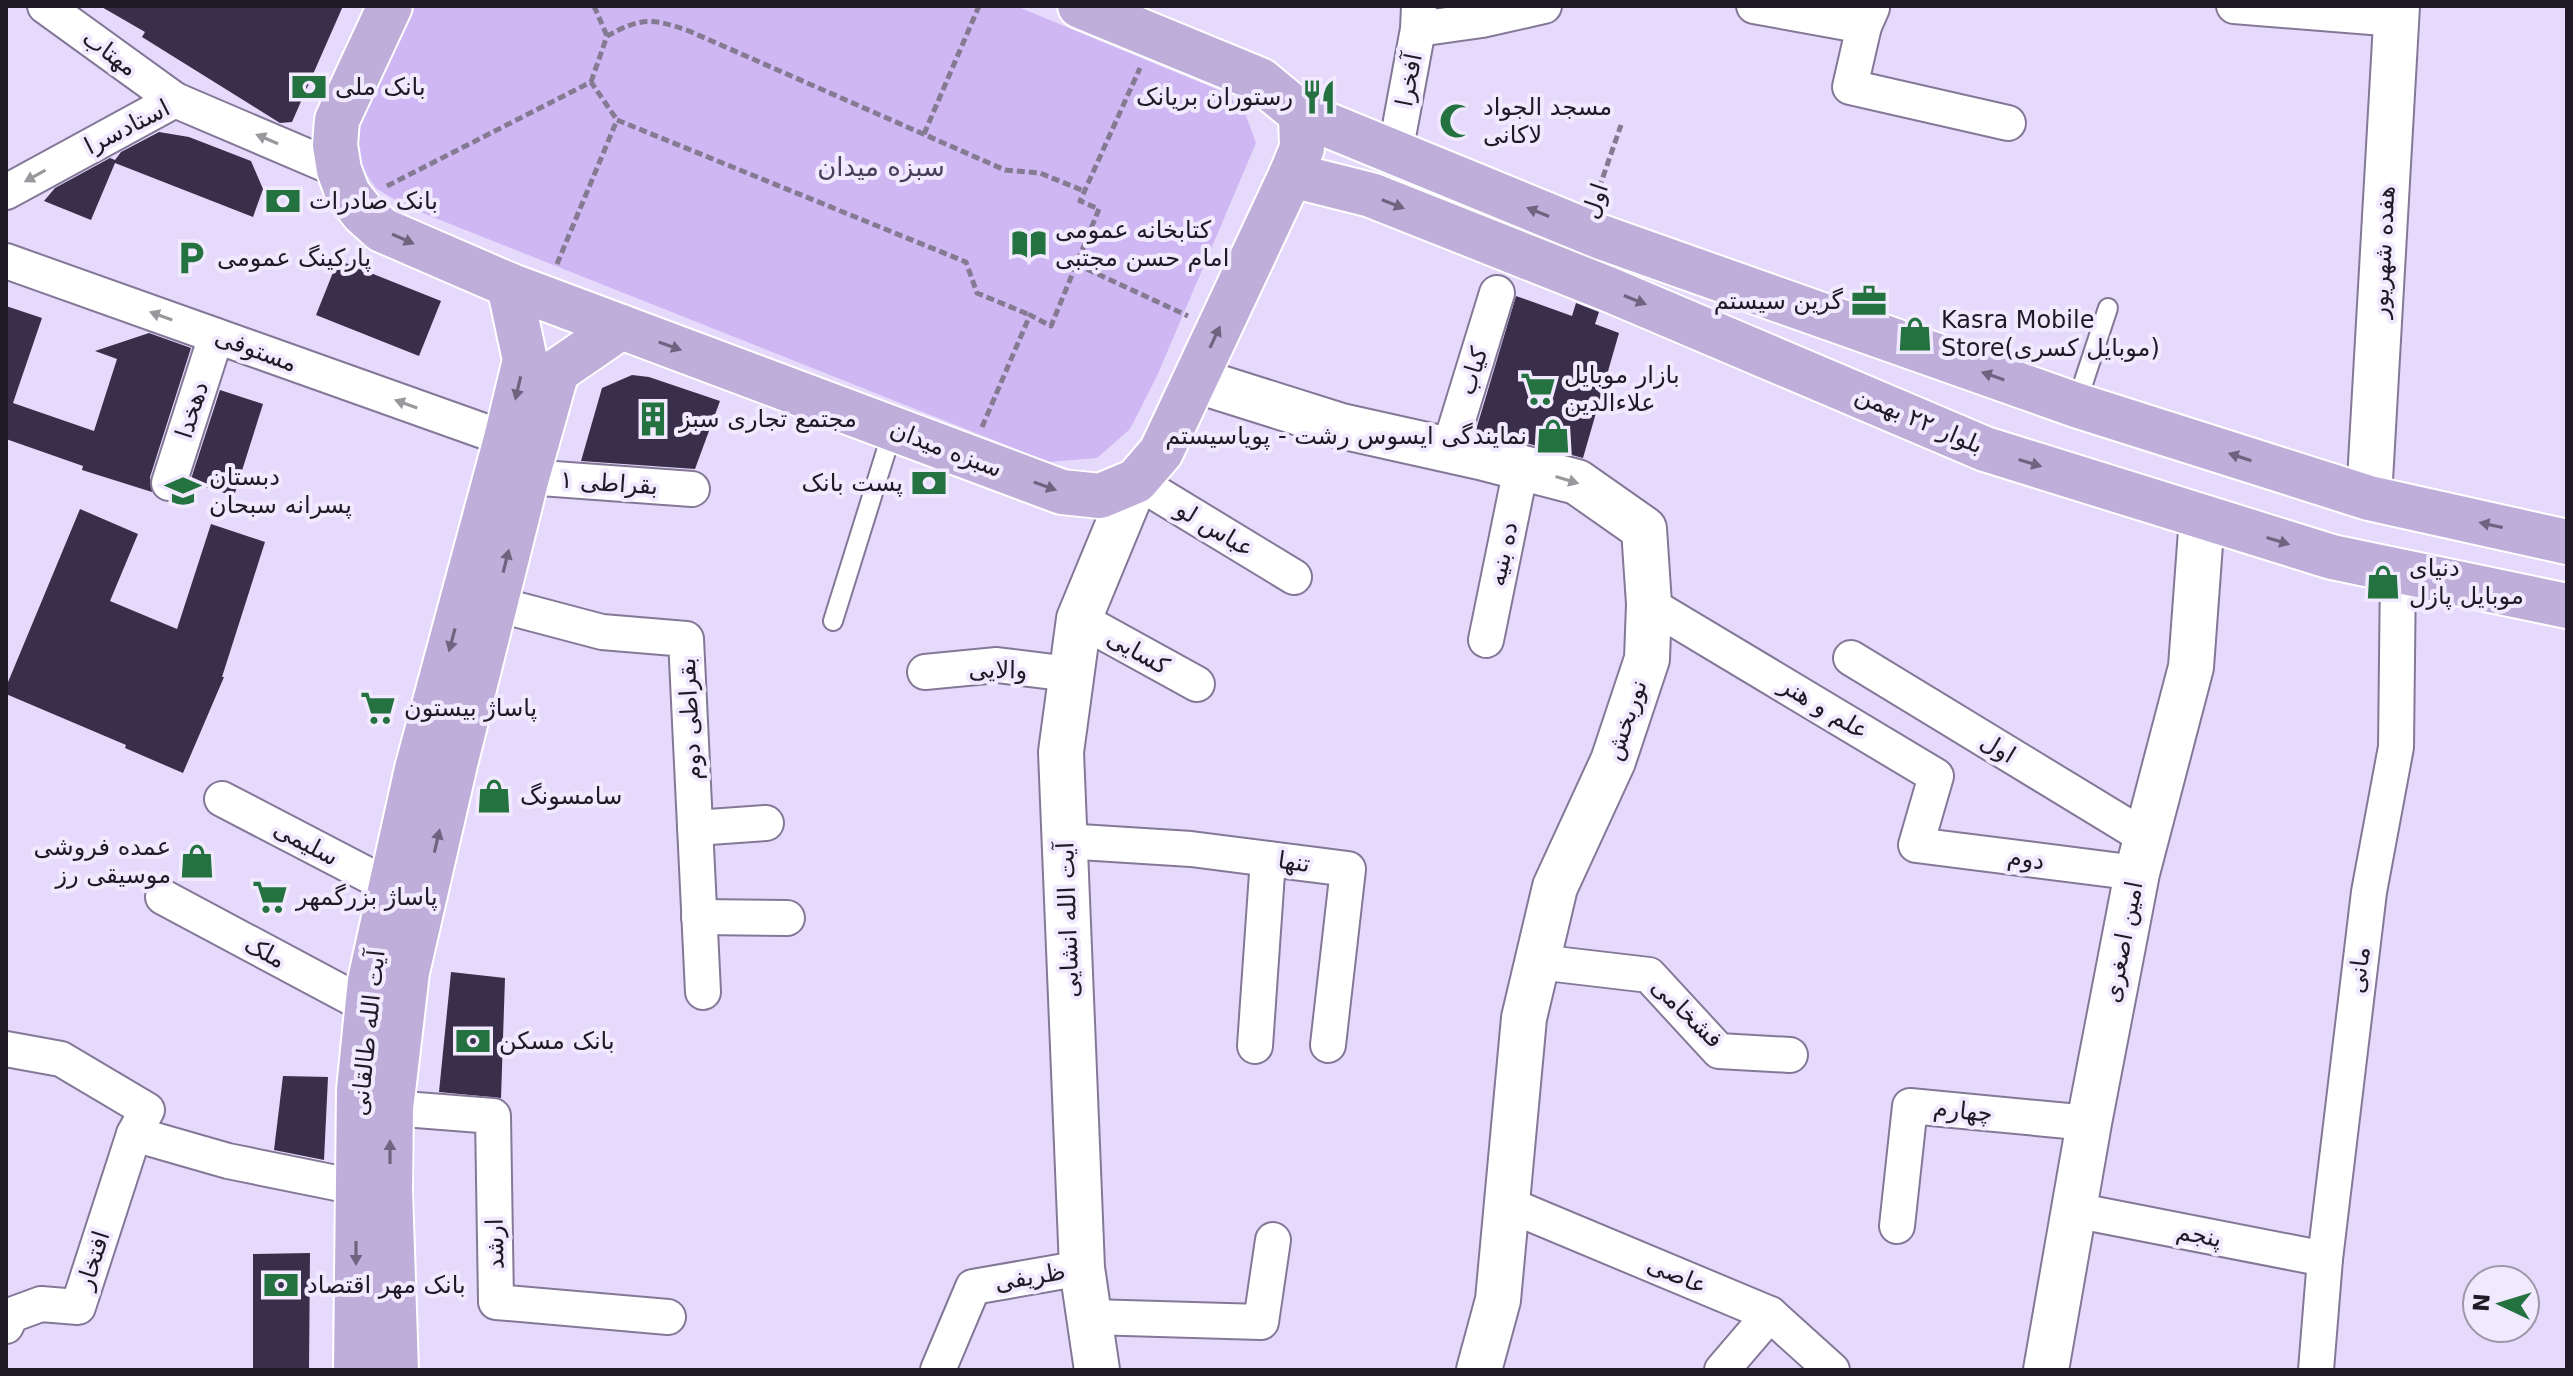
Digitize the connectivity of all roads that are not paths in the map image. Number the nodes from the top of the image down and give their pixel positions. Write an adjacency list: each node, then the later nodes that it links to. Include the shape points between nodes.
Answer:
1 (45, 6): 10 (street, مهتاب)
2 (390, 6): 15 (main road, via 337,120 335,145)
3 (1080, 6): 11 (main road, via 1260,80)
4 (1544, 6): 9 (street, via 1482,20)
5 (1754, 6): 8 (street)
6 (2234, 6): 7 (street)
7 (2396, 13): 38 (street, هفده شهریور)
8 (1868, 16): 12 (street, via 1850,87)
9 (1418, 18): 13 (street, آفخرا)
10 (175, 100): 15 (street, استادسرا, one-way to 10); 17 (street, استادسرا, one-way to 17)
11 (1301, 114): 13 (main road); 14 (main road, سبزه میدان, via 1302,148)
12 (2008, 123)
13 (1380, 147): 16 (main road, via 1345,141 1331,155 1332,175); 22 (main road, one-way to 13, via 1585,231)
14 (1291, 175): 16 (main road, بلوار ۲۲ بهمن); 28 (main road, سبزه میدان, one-way to 14)
15 (347, 186): 19 (main road, سبزه میدان, one-way to 19, via 363,213 382,230)
16 (1348, 188): 27 (main road, بلوار ۲۲ بهمن, one-way to 27)
17 (6, 192)
18 (6, 261): 25 (street, مستوفی, one-way to 18)
19 (526, 291): 23 (main road, سبزه میدان); 24 (main road, آیت الله طالقانی)
20 (1497, 293): 32 (street, کیاب)
21 (2108, 308): 29 (lane)
22 (1808, 311): 27 (main road); 29 (main road, one-way to 22)
23 (621, 327): 26 (main road, آیت الله طالقانی); 30 (main road, سبزه میدان, one-way to 30)
24 (520, 335): 26 (main road, via 537,321 561,325); 31 (main road, آیت الله طالقانی, one-way to 31, via 525,360)
25 (216, 336): 31 (street, مستوفی, one-way to 25); 36 (street, دهخدا)
26 (573, 360): 34 (main road, آیت الله طالقانی, via 557,371)
27 (1786, 363): 39 (main road, بلوار ۲۲ بهمن, one-way to 39, via 1985,449)
28 (1195, 380): 32 (street, نوربخش, via 1341,426); 35 (main road, سبزه میدان, via 1161,452)
29 (2076, 405): 38 (main road, one-way to 29)
30 (893, 429): 35 (main road, سبزه میدان, one-way to 35, via 1062,492 1100,496); 47 (lane)
31 (506, 439): 60 (main road, آیت الله طالقانی, one-way to 60, via 417,769)
32 (1449, 449): 33 (street, نوربخش)
33 (1521, 468): 44 (street, نوربخش, one-way to 44, via 1577,482 1644,529); 48 (street, ده بنیه)
34 (527, 477): 37 (street, بقراطی ۱); 43 (main road, آیت الله طالقانی, one-way to 34)
35 (1136, 481): 42 (street, عباس لو); 46 (street, آیت الله انشایی)
36 (169, 483)
37 (692, 489)
38 (2369, 498): 40 (main road, one-way to 38)
39 (2202, 517): 41 (main road, بلوار ۲۲ بهمن, one-way to 41, via 2332,557); 58 (street, امین اصغری, via 2191,667)
40 (2567, 542)
41 (2398, 571): 45 (main road, بلوار ۲۲ بهمن); 79 (street, مانی, via 2396,747 2369,892)
42 (1294, 577)
43 (496, 604): 55 (street, بقراطی دوم, via 602,632 686,639); 71 (main road, آیت الله طالقانی, one-way to 43, via 407,972)
44 (1649, 604): 57 (street, علم و هنر, via 1936,776); 64 (street, نوربخش, via 1647,659 1613,761 1555,887)
45 (2567, 606)
46 (1079, 619): 51 (street, آیت الله انشایی); 52 (street, کسایی)
47 (833, 621)
48 (1486, 640)
49 (1851, 658): 58 (street, اول)
50 (925, 672): 51 (street, والایی, via 997,665)
51 (1070, 674): 56 (street, آیت الله انشایی, via 1061,752)
52 (1197, 684)
53 (222, 799): 60 (street, سلیمی)
54 (766, 823): 55 (street)
55 (695, 828): 62 (street, بقراطی دوم)
56 (1064, 841): 59 (street, تنها); 80 (street, آیت الله انشایی)
57 (1916, 845): 58 (street, دوم)
58 (2141, 855): 73 (street, امین اصغری)
59 (1268, 859): 67 (street, تنها, via 1348,869); 68 (street)
60 (391, 887): 66 (main road, آیت الله طالقانی)
61 (163, 897): 66 (street, ملک)
62 (699, 917): 63 (street); 65 (street, بقراطی دوم)
63 (787, 918)
64 (1538, 962): 70 (street, فشخامی, via 1649,975 1719,1051); 75 (street, نوربخش, via 1524,1018)
65 (703, 992)
66 (367, 1006): 74 (main road, آیت الله طالقانی)
67 (1328, 1045)
68 (1255, 1046)
69 (6, 1049): 72 (street, via 61,1059)
70 (1790, 1055)
71 (391, 1108): 82 (street, ارشد, via 493,1116 496,1302); 86 (main road, آیت الله طالقانی, one-way to 71)
72 (141, 1122): 74 (street, via 228,1161); 84 (street, افتخار, via 78,1307 41,1304 11,1315)
73 (2089, 1123): 76 (street, امین اصغری); 77 (street, چهارم, via 1910,1106)
74 (356, 1187): 85 (main road, آیت الله طالقانی, one-way to 85)
75 (1507, 1204): 81 (street, عاصی); 89 (street, نوربخش, via 1498,1300)
76 (2074, 1210): 79 (street, پنجم); 92 (street, امین اصغری)
77 (1897, 1226)
78 (1273, 1240): 83 (street, via 1261,1322)
79 (2325, 1259): 93 (street, مانی)
80 (1082, 1268): 83 (street, آیت الله انشایی); 87 (street, ظریفی, via 973,1287)
81 (1770, 1314): 90 (street); 91 (street, عاصی)
82 (668, 1317)
83 (1091, 1317): 88 (street, آیت الله انشایی)
84 (6, 1326)
85 (356, 1370)
86 (396, 1370)
87 (938, 1370)
88 (1097, 1370)
89 (1479, 1370)
90 (1722, 1370)
91 (1832, 1370)
92 (2046, 1370)
93 (2316, 1370)

